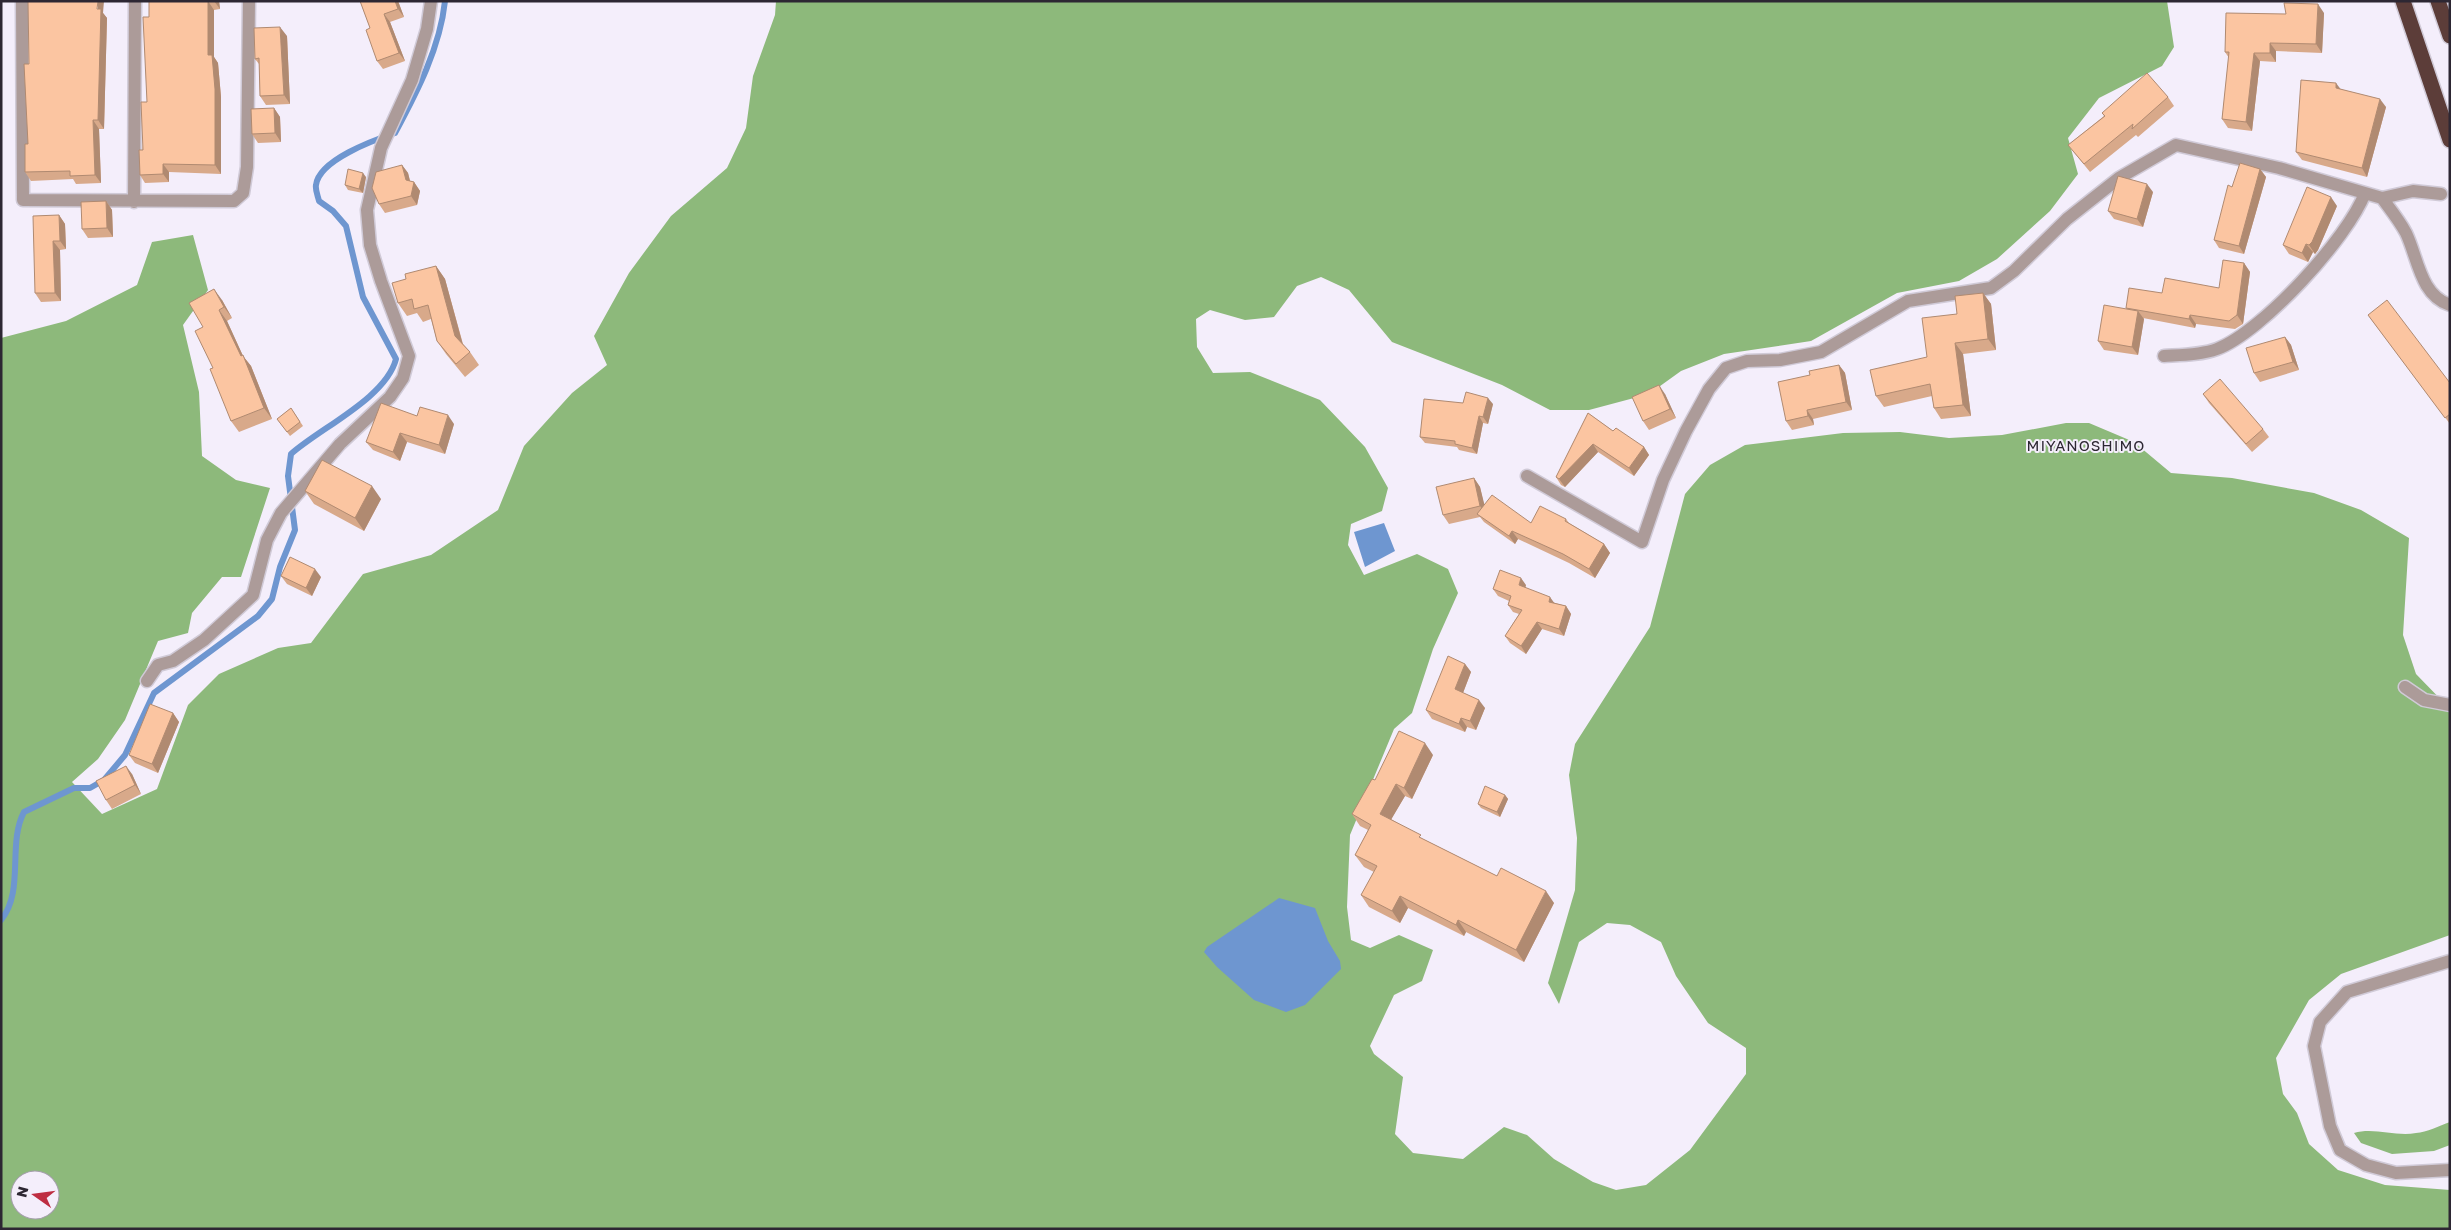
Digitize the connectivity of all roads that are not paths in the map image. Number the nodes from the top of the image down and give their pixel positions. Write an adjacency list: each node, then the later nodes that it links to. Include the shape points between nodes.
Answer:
1 (22, 1): 12 (street, via 23,200)
2 (135, 1): 12 (street)
3 (249, 1): 12 (street, via 247,168 243,193 234,201)
4 (431, 1): 16 (street, via 427,29 412,80 381,148 367,210 370,245 409,356 403,378 390,397 340,444 281,513 267,540 253,595 204,640 173,661 158,665)
5 (2403, 1): 8 (highway)
6 (2438, 1): 7 (highway)
7 (2450, 36)
8 (2450, 140)
9 (2365, 193): 11 (street); 14 (street, via 2346,228 2294,290 2249,332 2217,349); 15 (street, via 2279,168 2176,145 2119,178 2067,219 2014,271 1991,288 1908,301 1821,352 1726,368 1709,389 1686,431 1663,480 1642,542)
10 (2440, 194): 11 (street, via 2413,191)
11 (2382, 198): 13 (street, via 2406,233 2419,272 2438,301)
12 (134, 202)
13 (2450, 305)
14 (2164, 356)
15 (1527, 476)
16 (147, 680)
17 (2405, 687): 18 (street, via 2424,700)
18 (2450, 705)
19 (2450, 961): 20 (street, via 2347,992 2320,1022 2314,1046 2330,1126 2340,1150 2366,1165 2396,1173)
20 (2450, 1170)

